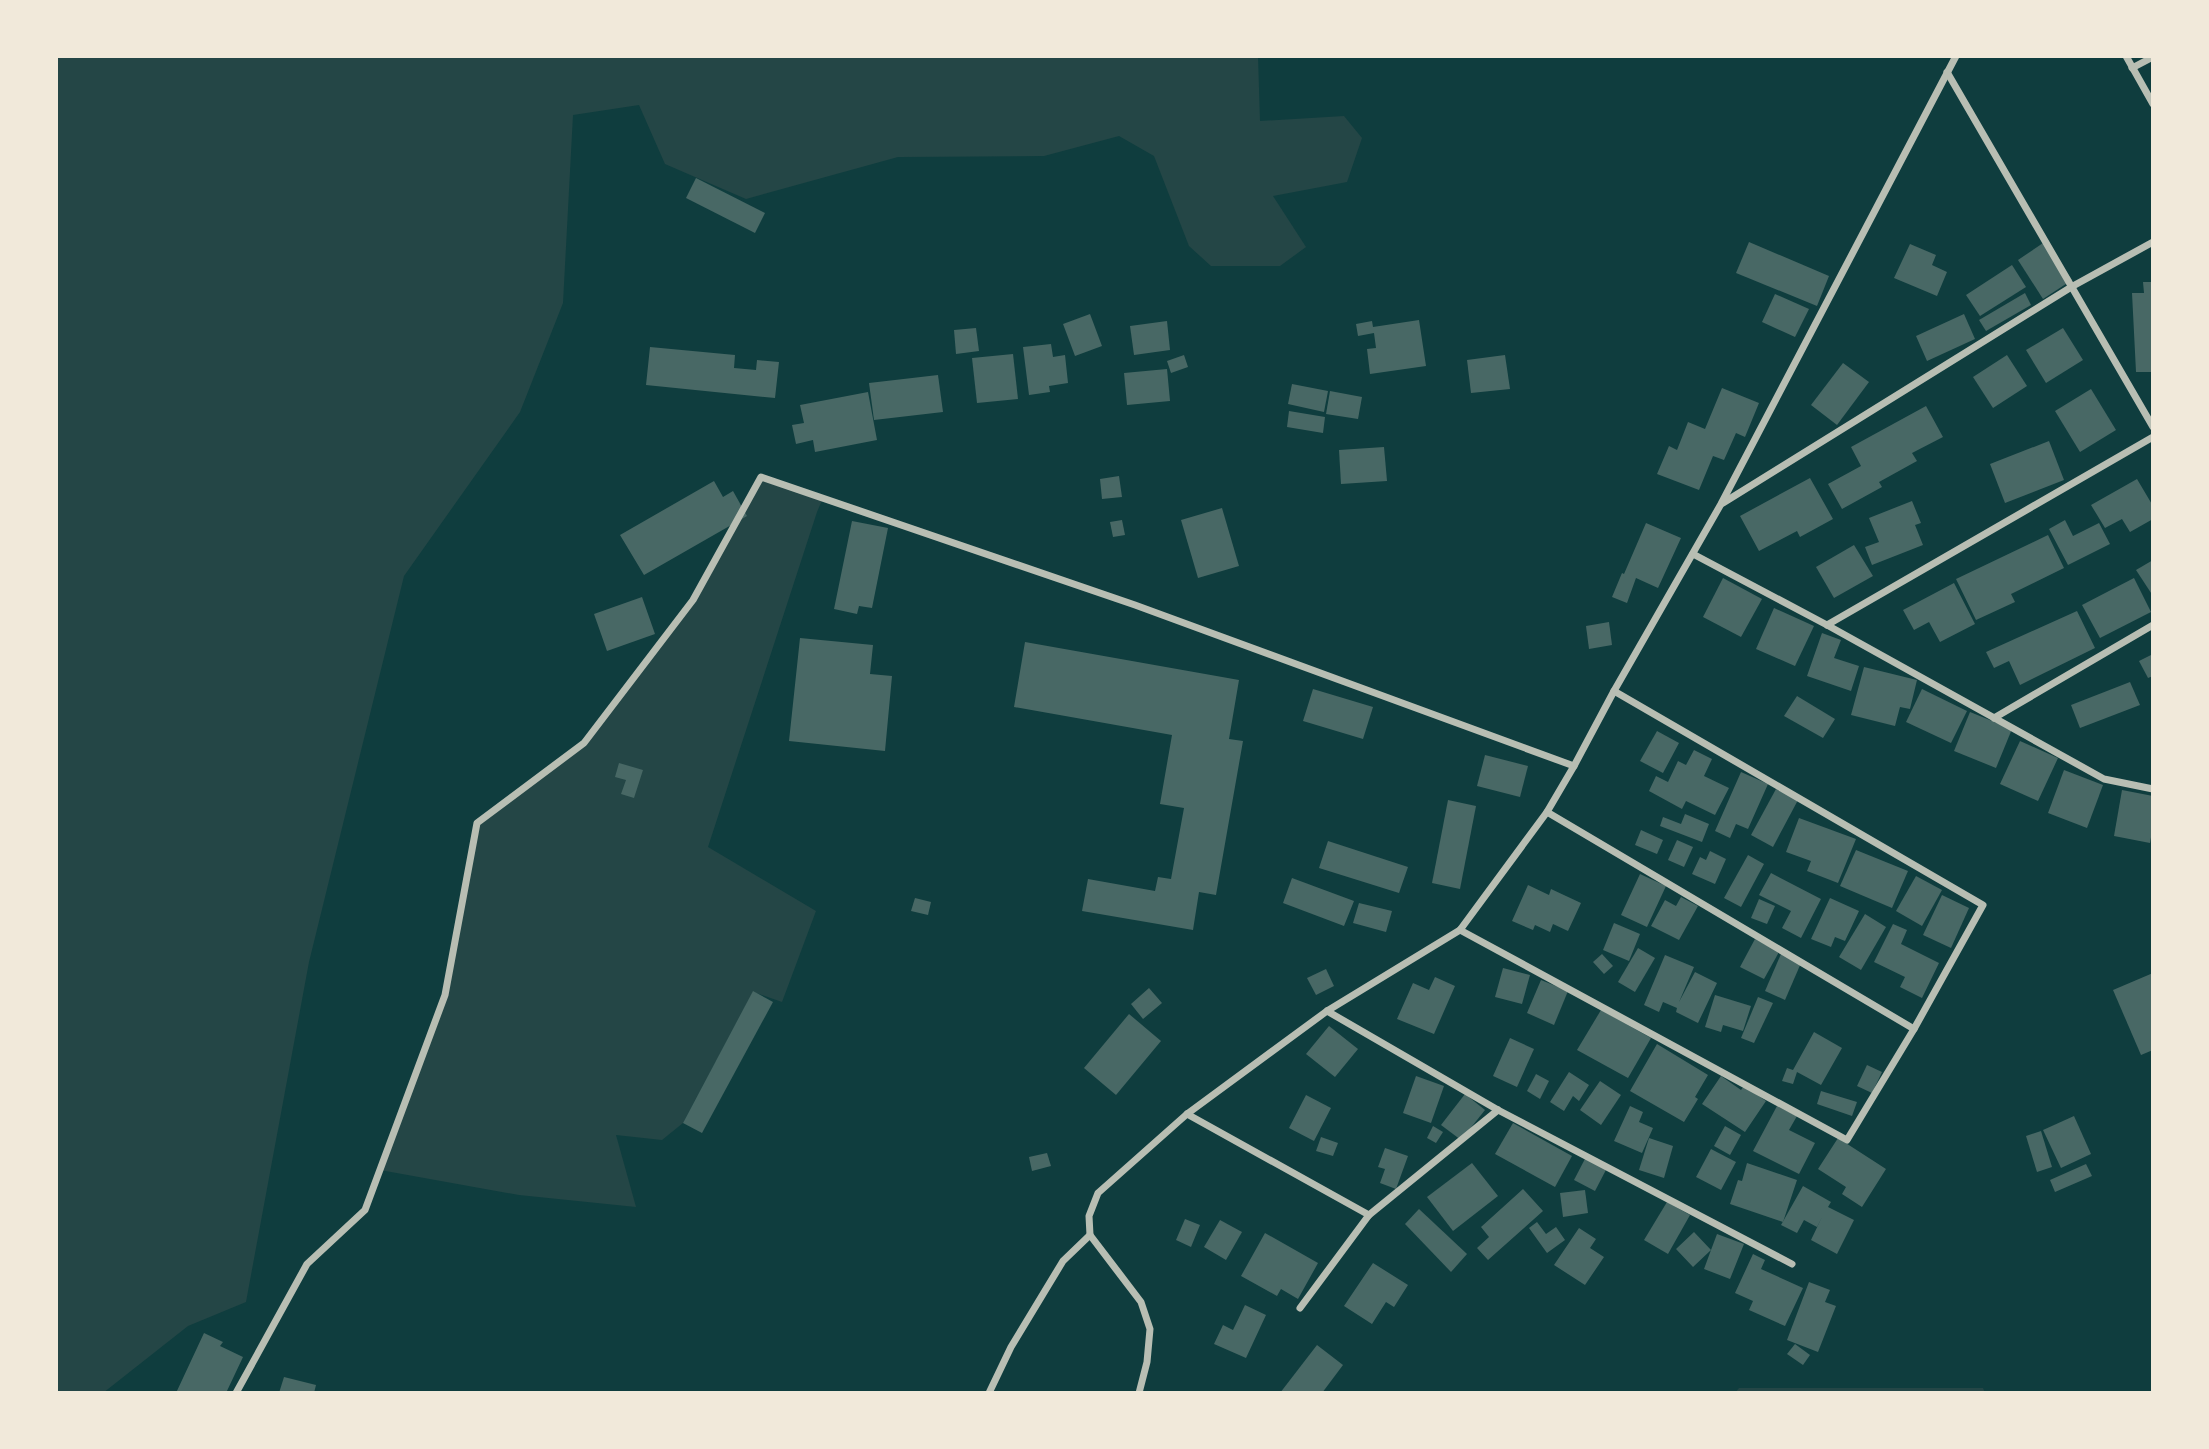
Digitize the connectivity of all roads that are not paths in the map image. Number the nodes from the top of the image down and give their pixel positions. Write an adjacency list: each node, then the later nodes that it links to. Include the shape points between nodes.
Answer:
1 (1956, 56): 5 (street)
2 (2126, 56): 4 (street)
3 (2153, 57): 4 (street)
4 (2132, 68): 6 (street)
5 (1947, 72): 8 (street); 11 (street)
6 (2153, 104)
7 (2153, 242): 8 (street)
8 (2073, 286): 9 (street); 11 (street)
9 (2153, 427)
10 (2153, 436): 13 (street)
11 (1721, 504): 12 (street)
12 (1693, 554): 13 (street); 15 (street)
13 (1827, 625): 16 (street)
14 (2153, 625): 16 (street)
15 (1614, 691): 17 (street); 22 (street, via 1983,905)
16 (1994, 718): 18 (street, via 2104,779)
17 (1574, 766): 19 (street); 29 (street, via 1135,605 761,477 693,600 584,743 477,823 445,995 365,1210 307,1264)
18 (2153, 789)
19 (1547, 811): 20 (street); 22 (street)
20 (1460, 930): 21 (street); 22 (street, via 1847,1140)
21 (1327, 1011): 23 (street); 24 (street)
22 (1914, 1028)
23 (1498, 1110): 25 (street); 27 (street)
24 (1187, 1114): 25 (street); 26 (street, via 1098,1194 1088,1216)
25 (1368, 1215): 28 (street)
26 (1090, 1235): 30 (street, via 1063,1261); 31 (street, via 1140,1302 1150,1329)
27 (1792, 1264)
28 (1300, 1308)
29 (236, 1393)
30 (989, 1393)
31 (1139, 1393)

